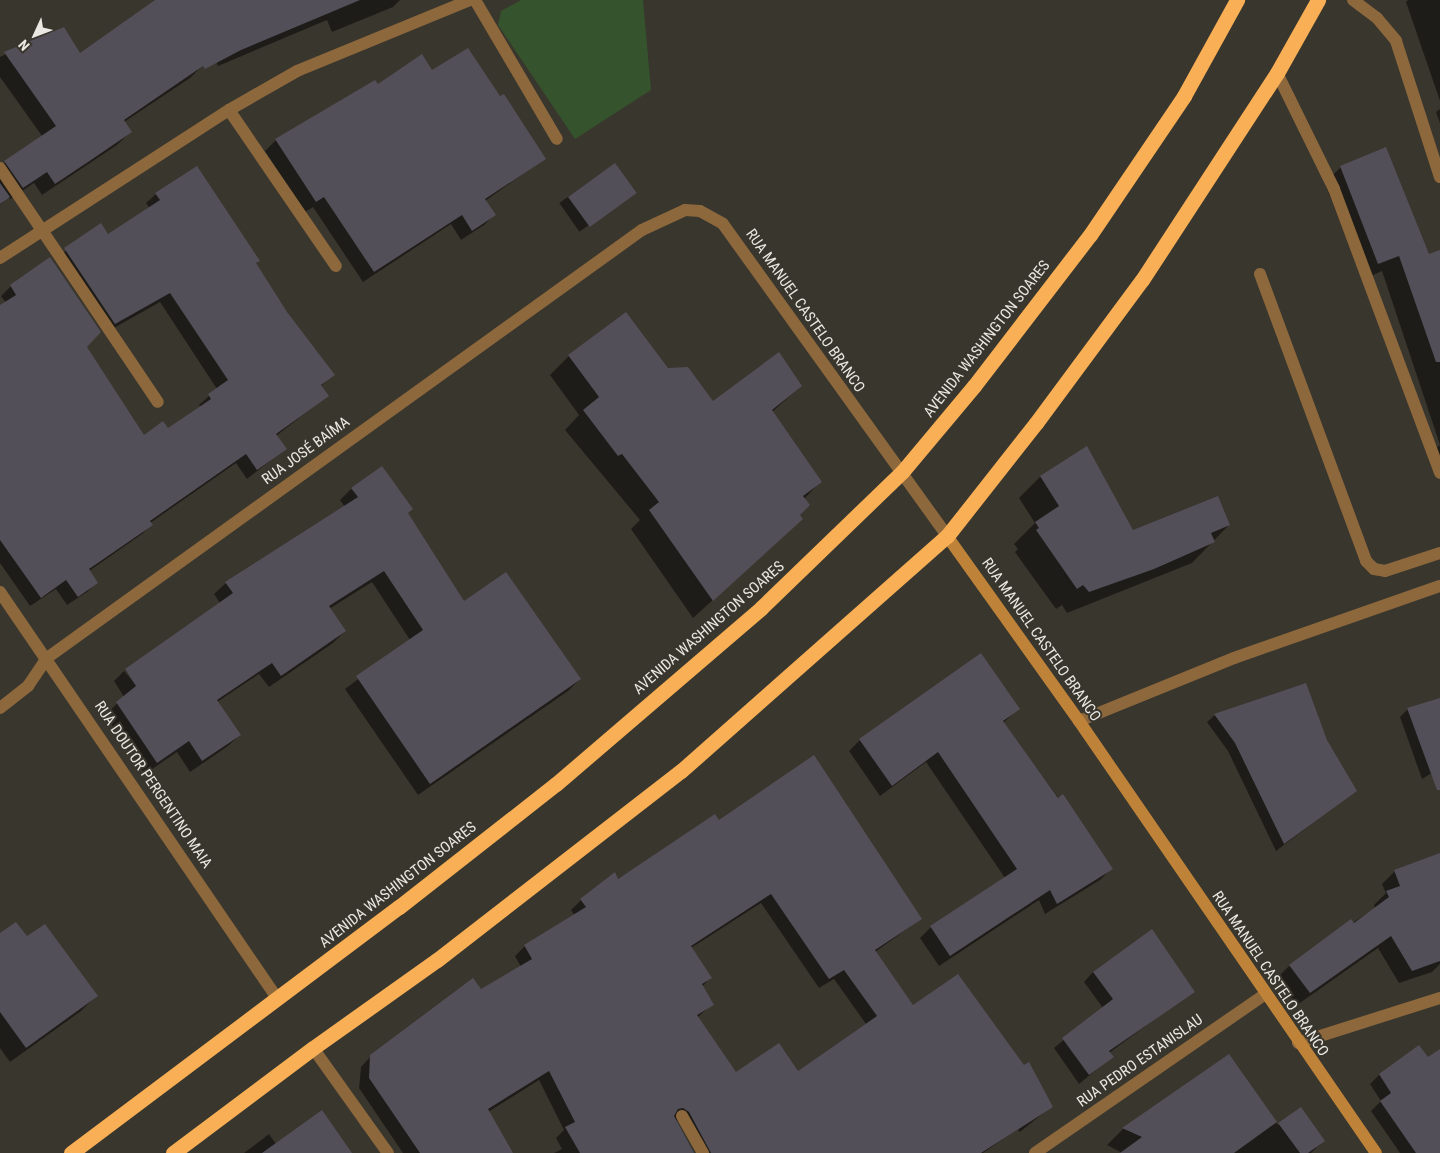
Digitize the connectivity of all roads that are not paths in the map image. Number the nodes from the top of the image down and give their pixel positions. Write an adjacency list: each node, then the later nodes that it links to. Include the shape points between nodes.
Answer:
1 (470, 0): 7 (street, via 297,71)
2 (475, 0): 8 (street)
3 (1237, 0): 17 (highway, AVENIDA WASHINGTON SOARES, via 1184,96 1090,235 974,386)
4 (1318, 0): 6 (highway)
5 (1353, 0): 10 (street, via 1377,18 1396,41)
6 (1277, 73): 18 (street, via 1334,190); 19 (highway, via 1142,280 1036,423)
7 (229, 110): 12 (street); 14 (street)
8 (557, 139)
9 (0, 168): 12 (street)
10 (1440, 177)
11 (642, 230): 17 (street, RUA MANUEL CASTELO BRANCO, via 685,210 700,211 723,224); 23 (street, RUA JOSÉ BAÍMA)
12 (42, 231): 13 (street); 16 (street)
13 (0, 258)
14 (336, 266)
15 (1260, 274): 20 (street, via 1366,561 1374,569 1385,571)
16 (158, 402)
17 (902, 472): 19 (street, RUA MANUEL CASTELO BRANCO); 27 (highway, AVENIDA WASHINGTON SOARES, via 761,608 556,784)
18 (1440, 473)
19 (946, 536): 25 (street, RUA MANUEL CASTELO BRANCO); 30 (highway, via 681,772 438,960)
20 (1440, 553)
21 (1440, 586): 25 (street, via 1234,658)
22 (0, 592): 23 (street, RUA DOUTOR PERGENTINO MAIA)
23 (47, 658): 24 (street, RUA JOSÉ BAÍMA, via 28,686); 27 (street, RUA DOUTOR PERGENTINO MAIA)
24 (0, 708)
25 (1079, 721): 26 (street, RUA MANUEL CASTELO BRANCO)
26 (1264, 995): 29 (street, RUA MANUEL CASTELO BRANCO); 36 (street, RUA PEDRO ESTANISLAU)
27 (278, 998): 32 (highway, AVENIDA WASHINGTON SOARES)
28 (1440, 998): 29 (street)
29 (1298, 1043): 37 (street, RUA MANUEL CASTELO BRANCO)
30 (313, 1048): 33 (highway); 34 (street)
31 (682, 1116): 35 (street)
32 (71, 1153)
33 (173, 1153)
34 (388, 1153)
35 (703, 1153)
36 (1035, 1153)
37 (1376, 1153)

